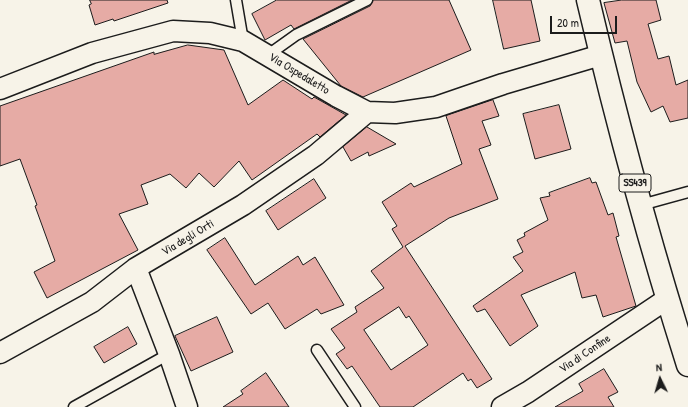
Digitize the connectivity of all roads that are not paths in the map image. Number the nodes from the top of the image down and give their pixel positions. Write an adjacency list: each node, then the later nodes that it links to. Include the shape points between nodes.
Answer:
1 (236, 0): 4 (lane)
2 (367, 0): 6 (lane, via 296,35)
3 (588, 0): 5 (main road, SS439)
4 (243, 41): 6 (street, Via Ospedaletto); 7 (street, Via Ospedaletto, via 210,33 173,31 92,53)
5 (601, 55): 8 (street, Via Ospedaletto, via 436,107 395,113); 10 (main road, SS439)
6 (268, 56): 8 (street, Via Ospedaletto)
7 (0, 89)
8 (367, 112): 11 (street, Via degli Orti, via 316,156 249,201)
9 (688, 192): 10 (lane)
10 (641, 205): 12 (main road, SS439)
11 (136, 268): 15 (street, Via degli Orti, via 92,302); 16 (street)
12 (667, 299): 14 (main road, SS439); 20 (street, Via di Confine)
13 (317, 350): 19 (lane)
14 (686, 352)
15 (0, 353)
16 (169, 354): 17 (lane); 18 (street)
17 (74, 407)
18 (187, 407)
19 (355, 407)
20 (502, 407)

